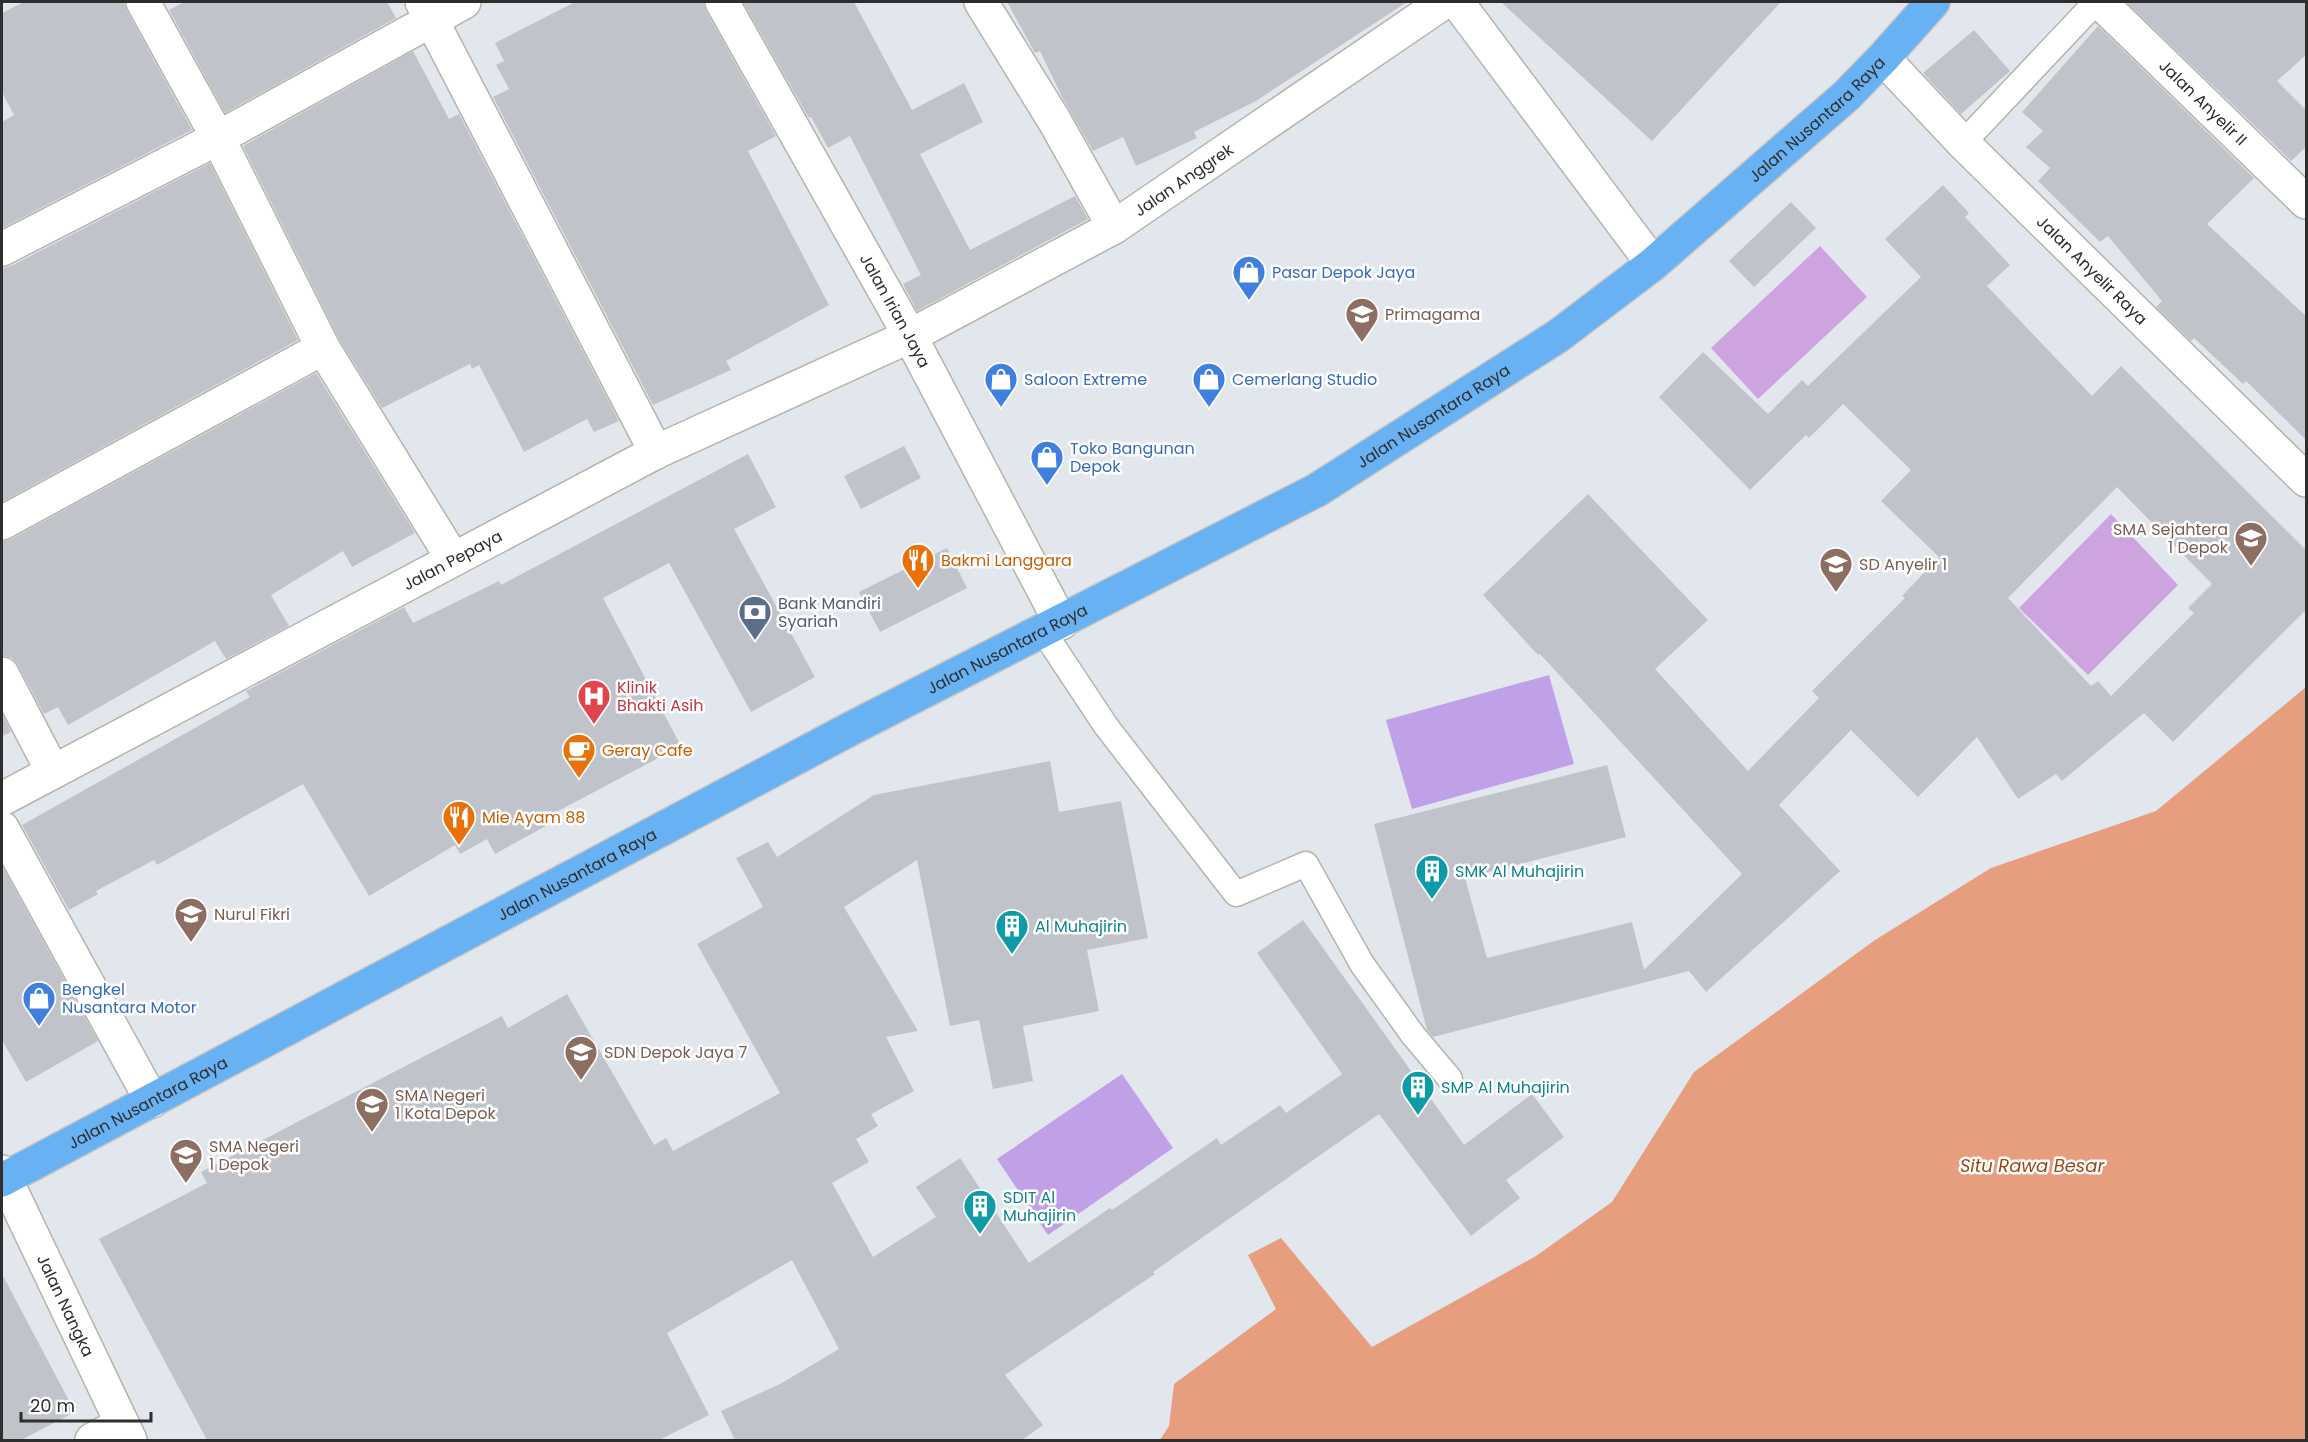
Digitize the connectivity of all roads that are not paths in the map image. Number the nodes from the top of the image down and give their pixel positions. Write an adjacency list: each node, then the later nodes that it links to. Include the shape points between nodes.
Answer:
1 (143, 2): 11 (street)
2 (464, 2): 9 (street)
3 (722, 2): 17 (street, Jalan Irian Jaya)
4 (981, 2): 14 (street)
5 (1444, 2): 14 (street, Jalan Anggrek)
6 (1457, 2): 16 (street)
7 (1933, 2): 10 (highway, Jalan Nusantara Raya)
8 (2098, 2): 12 (lane); 13 (street, Jalan Anyelir II)
9 (427, 10): 11 (street); 19 (street)
10 (1883, 58): 12 (street, Jalan Anyelir Raya); 16 (highway, Jalan Nusantara Raya, via 1846,96)
11 (218, 138): 15 (street); 18 (street)
12 (1963, 143): 20 (street, Jalan Anyelir Raya)
13 (2307, 202)
14 (1114, 227): 17 (street, Jalan Anggrek)
15 (2, 249)
16 (1653, 264): 23 (highway, Jalan Nusantara Raya, via 1558,336 1317,490)
17 (910, 336): 19 (street, Jalan Pepaya); 23 (street, Jalan Irian Jaya)
18 (323, 348): 21 (street); 22 (street)
19 (656, 452): 22 (street, Jalan Pepaya)
20 (2307, 480)
21 (2, 523)
22 (453, 558): 25 (street, Jalan Pepaya)
23 (1052, 627): 28 (lane, via 1106,726 1236,894 1306,864 1362,964); 29 (highway, Jalan Nusantara Raya, via 852,728)
24 (2, 674): 25 (street)
25 (53, 772): 26 (street, Jalan Pepaya)
26 (2, 799)
27 (2, 828): 29 (street)
28 (1450, 1079)
29 (152, 1101): 30 (highway, Jalan Nusantara Raya)
30 (3, 1177): 31 (street, Jalan Nangka)
31 (126, 1432): 32 (street)
32 (92, 1440)

